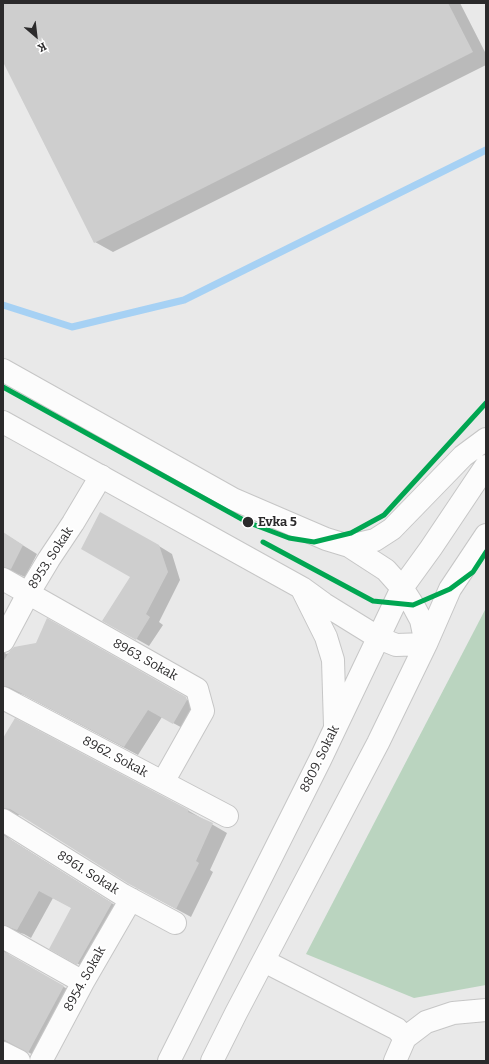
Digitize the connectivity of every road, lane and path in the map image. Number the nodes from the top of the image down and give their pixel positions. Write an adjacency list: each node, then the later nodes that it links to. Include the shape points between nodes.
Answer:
1 (3, 370): 7 (street, via 233,499 326,539)
2 (3, 422): 5 (street)
3 (486, 439): 7 (street, via 463,456 392,529 375,540)
4 (486, 466): 10 (street, 8809. Sokak)
5 (102, 476): 9 (street); 11 (street, 8953. Sokak)
6 (486, 535): 14 (street, via 450,589)
7 (349, 546): 10 (street, via 386,570)
8 (3, 579): 11 (street, 8963. Sokak)
9 (302, 588): 12 (street); 16 (street, via 326,637 333,660)
10 (402, 588): 12 (street, 8809. Sokak); 14 (street, via 421,620)
11 (28, 594): 13 (street, 8953. Sokak); 17 (street, 8963. Sokak, via 197,689 203,711)
12 (379, 638): 14 (street, via 396,645); 16 (street, 8809. Sokak)
13 (3, 641)
14 (426, 644): 23 (street, via 378,743)
15 (3, 698): 17 (street, 8962. Sokak)
16 (335, 729): 30 (street, 8809. Sokak)
17 (163, 782): 18 (street, 8962. Sokak)
18 (227, 816)
19 (3, 820): 20 (street, 8961. Sokak)
20 (131, 899): 21 (street, 8961. Sokak); 24 (street, 8954. Sokak)
21 (175, 923)
22 (3, 936): 24 (street)
23 (264, 961): 26 (street, via 396,1029); 31 (street)
24 (82, 982): 29 (street, 8954. Sokak)
25 (486, 1010): 26 (street, via 453,1013 426,1022)
26 (405, 1038): 32 (street)
27 (3, 1053): 28 (street)
28 (19, 1061)
29 (41, 1061)
30 (168, 1061)
31 (212, 1061)
32 (395, 1061)

